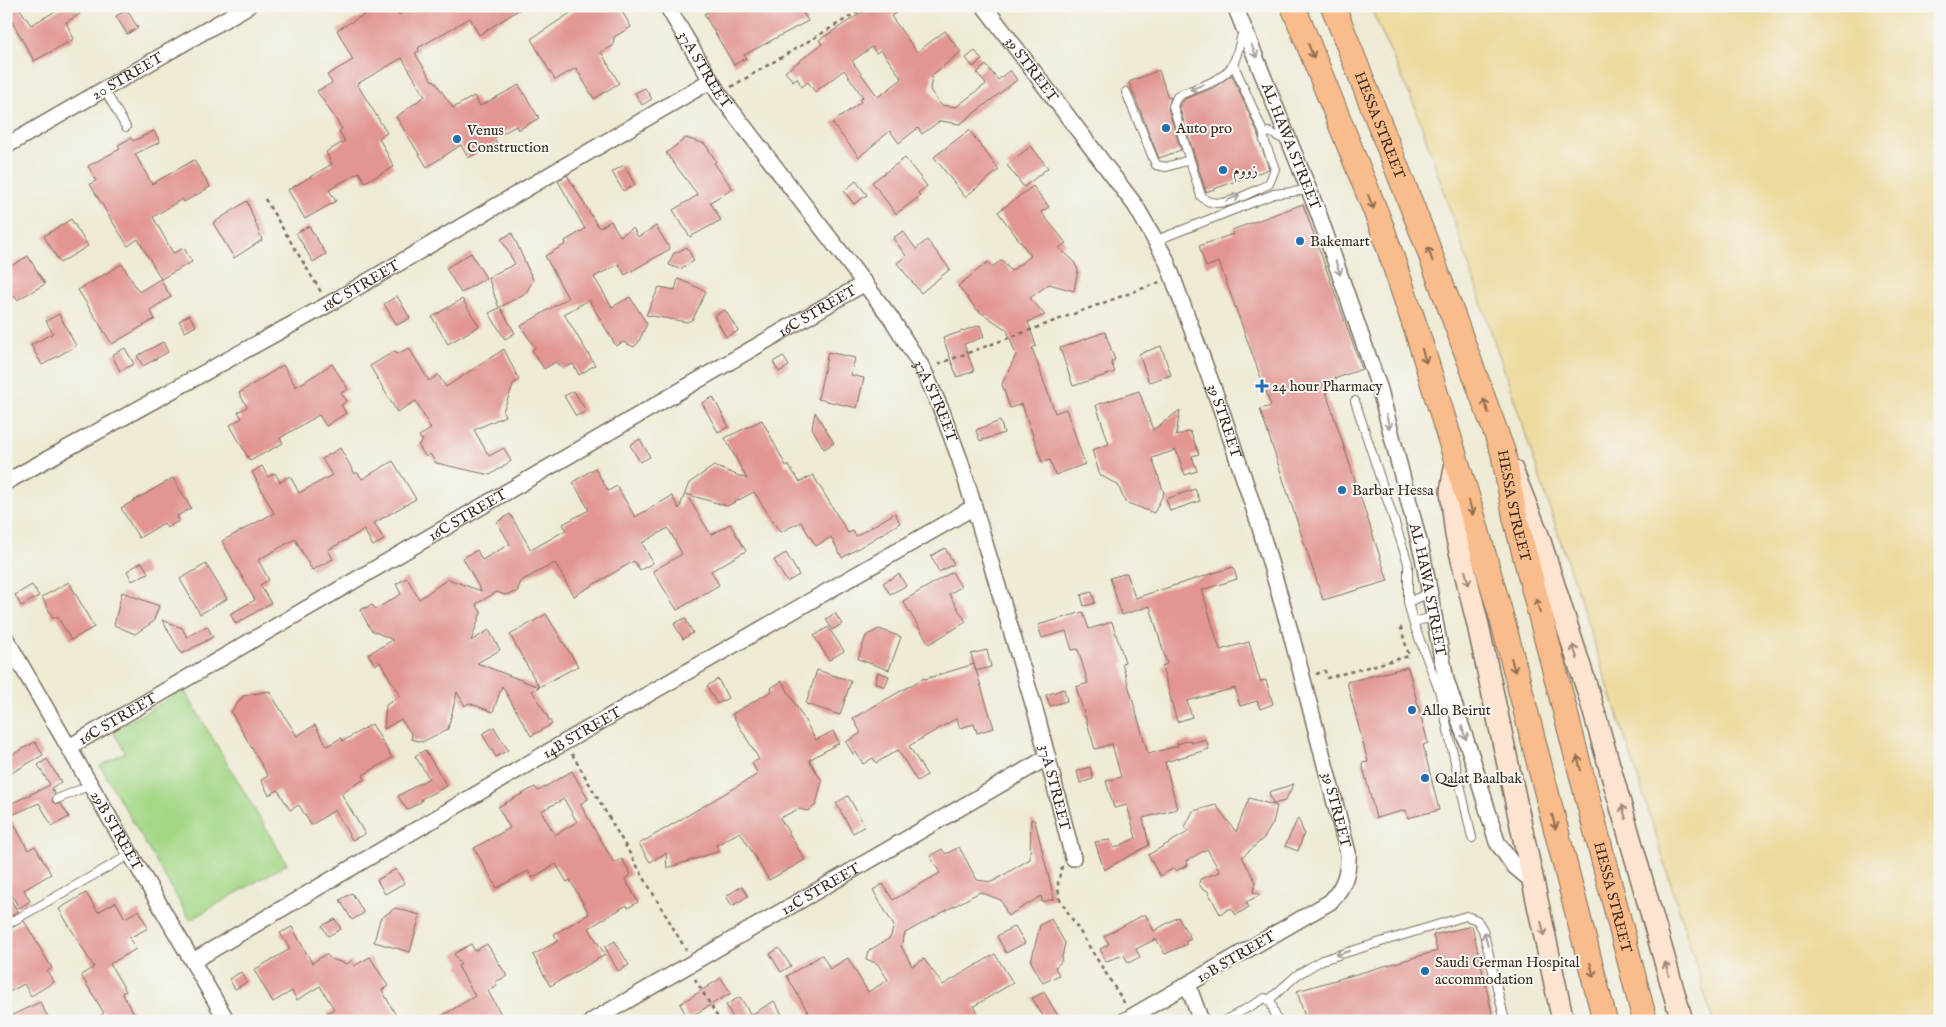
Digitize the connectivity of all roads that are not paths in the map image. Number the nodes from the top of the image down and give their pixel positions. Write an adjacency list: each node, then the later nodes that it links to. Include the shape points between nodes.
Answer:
1 (248, 6): 10 (street, 20 STREET)
2 (667, 6): 9 (street, 37A STREET)
3 (984, 6): 18 (street, 39 STREET, via 1135,205)
4 (1235, 6): 7 (street, AL HAWA STREET)
5 (1293, 6): 22 (main road, one-way to 22, via 1381,225)
6 (1333, 6): 21 (main road, HESSA STREET, one-way to 6, via 1424,237)
7 (1244, 26): 8 (lane); 14 (street, AL HAWA STREET, one-way to 14)
8 (1233, 63): 13 (lane); 16 (lane, one-way to 16, via 1220,77 1182,94 1175,101 1174,112)
9 (710, 81): 19 (street, 37A STREET); 23 (street, 18C STREET, via 328,304)
10 (104, 89): 12 (lane); 15 (street, 20 STREET)
11 (1126, 92): 16 (lane, via 1156,165 1166,167)
12 (126, 127)
13 (1264, 134): 14 (lane, via 1269,132); 16 (lane, one-way to 13, via 1201,196 1209,203 1220,204 1272,180 1275,169)
14 (1292, 143): 17 (street, AL HAWA STREET)
15 (6, 146)
16 (1189, 160)
17 (1309, 190): 18 (lane, via 1274,194); 25 (street, AL HAWA STREET, one-way to 25, via 1380,390)
18 (1157, 240): 38 (street, 39 STREET, via 1240,465 1275,577 1348,853)
19 (865, 283): 24 (street, 37A STREET, via 923,369 943,414); 30 (street, 16C STREET)
20 (1355, 401): 26 (lane, via 1408,563)
21 (1503, 452): 53 (main road, HESSA STREET, one-way to 21, via 1515,517); 54 (main road, one-way to 21, via 1590,698 1530,514)
22 (1456, 462): 37 (main road, one-way to 37, via 1451,491 1455,527); 52 (main road, one-way to 52, via 1504,626)
23 (6, 482)
24 (974, 507): 31 (street, 37A STREET); 40 (street, 14B STREET)
25 (1430, 593): 26 (lane); 27 (street, AL HAWA STREET)
26 (1408, 602): 28 (lane)
27 (1434, 617): 28 (lane); 37 (street, AL HAWA STREET, one-way to 37, via 1446,680 1497,842 1514,865)
28 (1413, 622): 34 (lane, via 1439,690)
29 (6, 639): 30 (street, 29B STREET)
30 (69, 747): 32 (street, 29B STREET)
31 (1048, 757): 36 (street, 37A STREET); 45 (street, 12C STREET)
32 (91, 785): 33 (lane); 35 (street, 29B STREET)
33 (57, 799)
34 (1472, 838)
35 (131, 854): 39 (lane); 40 (street, 29B STREET)
36 (1072, 854)
37 (1532, 881): 51 (main road, one-way to 51)
38 (1343, 886): 41 (street, 10B STREET, via 1322,908)
39 (6, 925)
40 (193, 961): 44 (street, 29B STREET)
41 (1181, 988): 43 (street, 10B STREET); 46 (street); 47 (street)
42 (1268, 1000): 48 (lane, via 1262,999); 49 (lane, via 1273,1005); 50 (lane, one-way to 42, via 1484,930 1477,920 1466,916 1322,960 1297,975)
43 (1128, 1018)
44 (227, 1021)
45 (592, 1021)
46 (1197, 1021)
47 (1201, 1021)
48 (1224, 1021)
49 (1277, 1021)
50 (1505, 1021)
51 (1563, 1021)
52 (1605, 1021)
53 (1645, 1021)
54 (1682, 1021)

